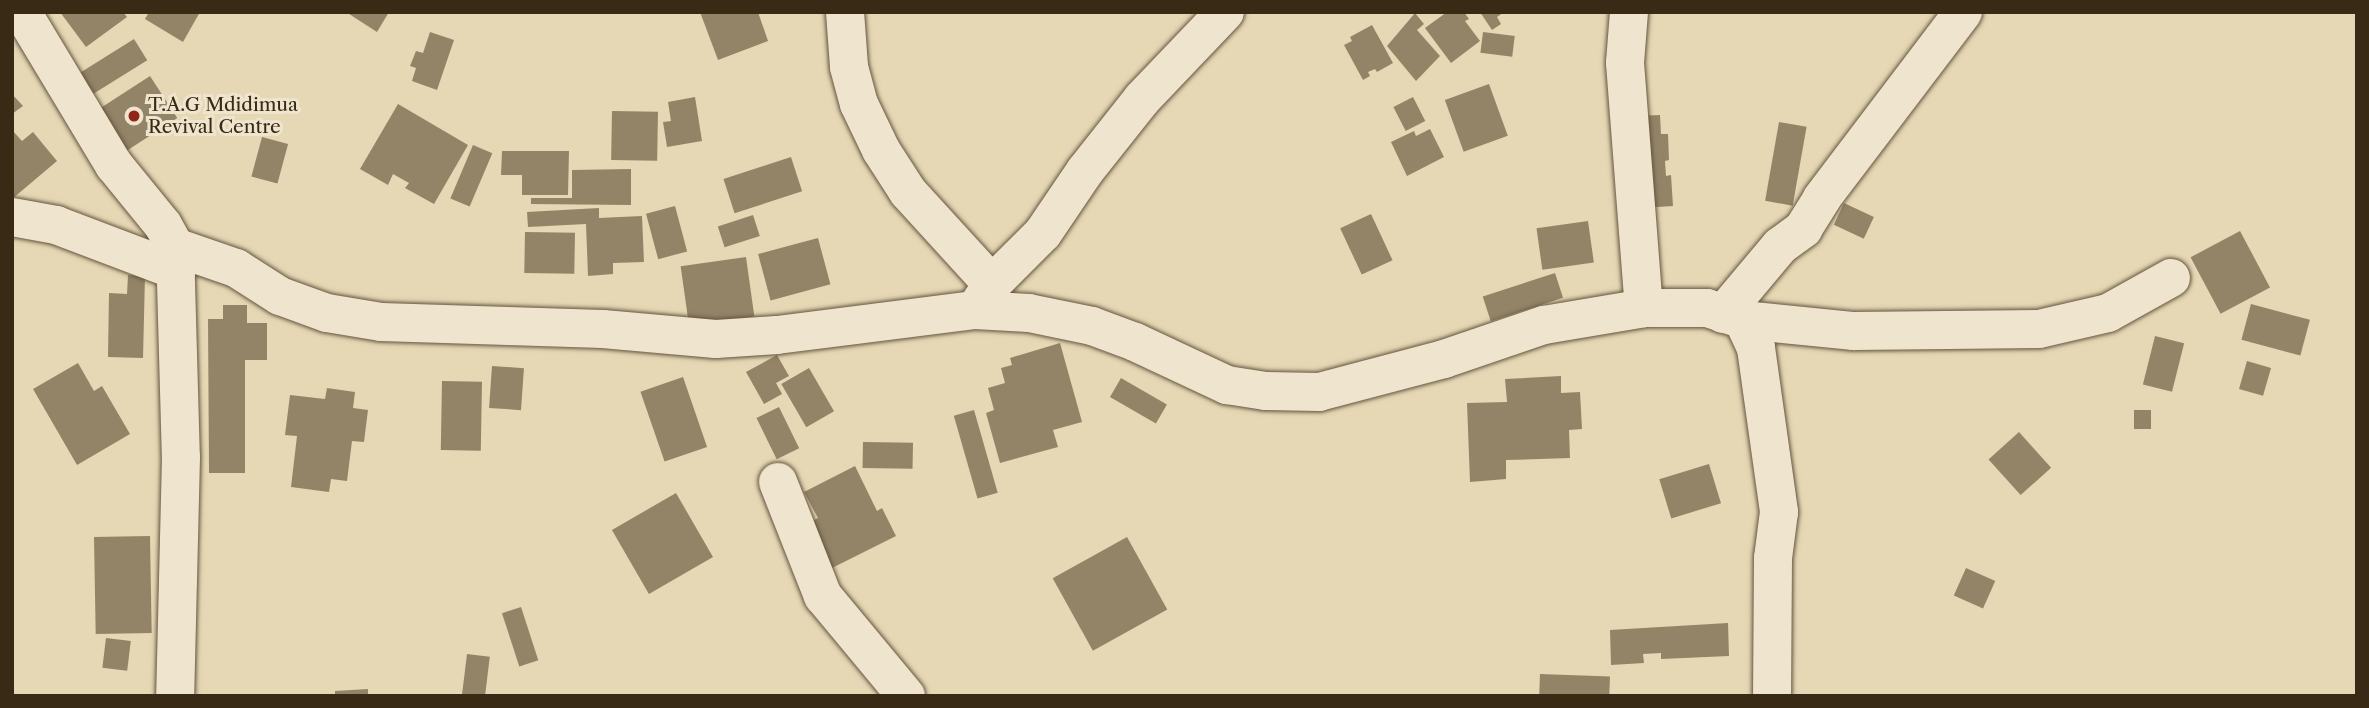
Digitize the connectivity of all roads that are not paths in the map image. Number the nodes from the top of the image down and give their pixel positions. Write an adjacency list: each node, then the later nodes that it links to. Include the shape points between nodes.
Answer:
1 (22, 12): 7 (street, via 114,165 163,225)
2 (845, 12): 9 (street, via 849,66 859,104 881,150)
3 (1225, 12): 9 (street, via 1142,99 1085,171 1044,233)
4 (1629, 12): 10 (street, via 1625,63)
5 (1963, 12): 11 (street, via 1802,229 1780,246)
6 (12, 217): 7 (street)
7 (176, 259): 9 (street, via 236,268 280,296 327,313 381,323 603,329 716,339 776,335); 13 (street, via 181,457)
8 (2171, 278): 11 (street, via 2108,313 2039,329 1854,331)
9 (984, 297): 10 (street, via 1029,313 1092,326 1227,386 1319,392 1444,359 1544,325)
10 (1644, 308): 11 (street, via 1707,308)
11 (1733, 317): 15 (street, via 1756,348 1779,512 1773,558)
12 (778, 482): 14 (street, via 824,596)
13 (175, 696)
14 (906, 696)
15 (1772, 696)

